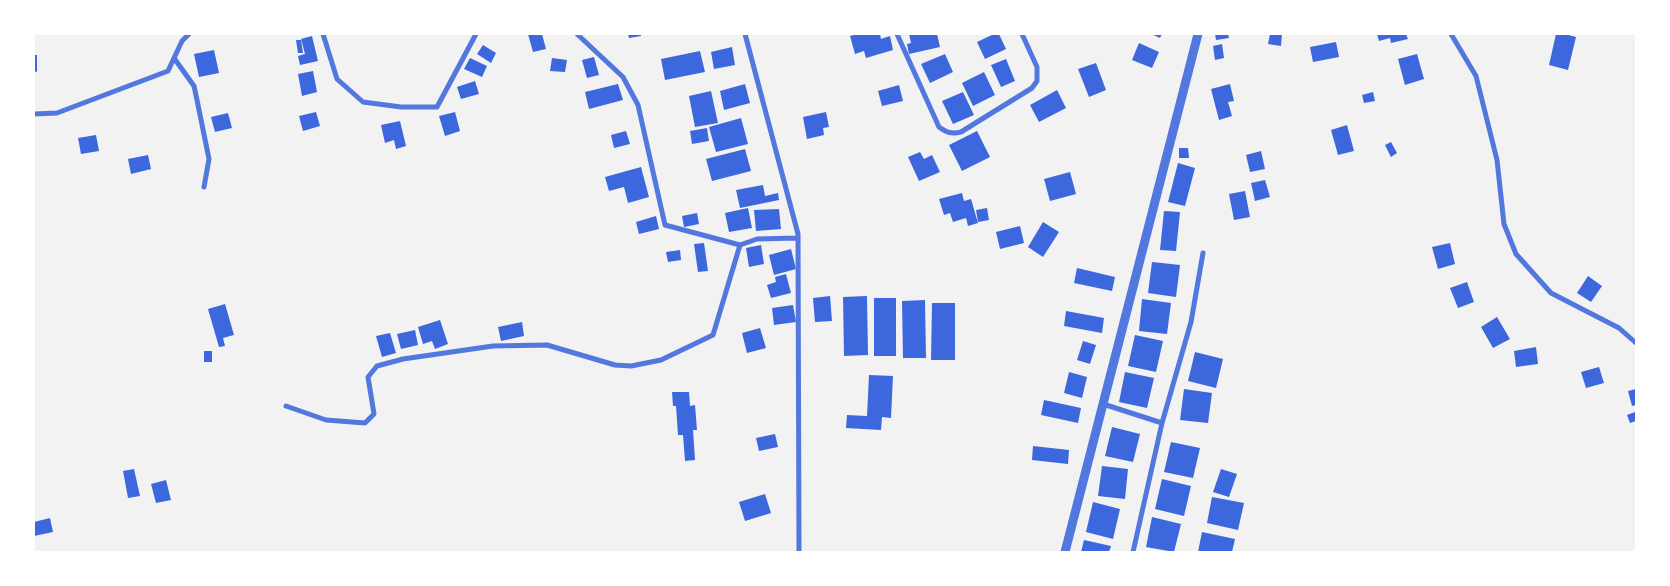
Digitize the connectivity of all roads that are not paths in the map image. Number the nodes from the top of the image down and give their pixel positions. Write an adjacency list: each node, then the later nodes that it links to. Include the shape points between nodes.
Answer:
1 (189, 34): 10 (street)
2 (323, 34): 3 (street, via 337,79 363,102 437,107)
3 (476, 34)
4 (577, 34): 14 (street, via 623,77 638,105 664,225)
5 (745, 34): 13 (street)
6 (897, 34): 7 (street, via 939,127 954,134 1037,82 1037,67)
7 (1022, 34)
8 (1198, 34): 17 (street)
9 (1451, 34): 16 (street, via 1476,76 1497,160 1504,224 1516,254 1551,293 1619,328)
10 (174, 58): 11 (street, via 168,71 57,113); 12 (street, via 194,86 210,159)
11 (34, 114)
12 (204, 187)
13 (798, 238): 14 (street, via 757,239); 20 (street)
14 (740, 245): 18 (street, via 713,335 661,360 631,366 615,365 547,346 493,346 377,366 368,377 374,414 364,423 326,420)
15 (1203, 253): 19 (street, via 1191,322)
16 (1636, 342)
17 (1103, 404): 19 (street); 21 (street)
18 (286, 406)
19 (1162, 423): 22 (street)
20 (799, 552)
21 (1065, 552)
22 (1133, 552)

